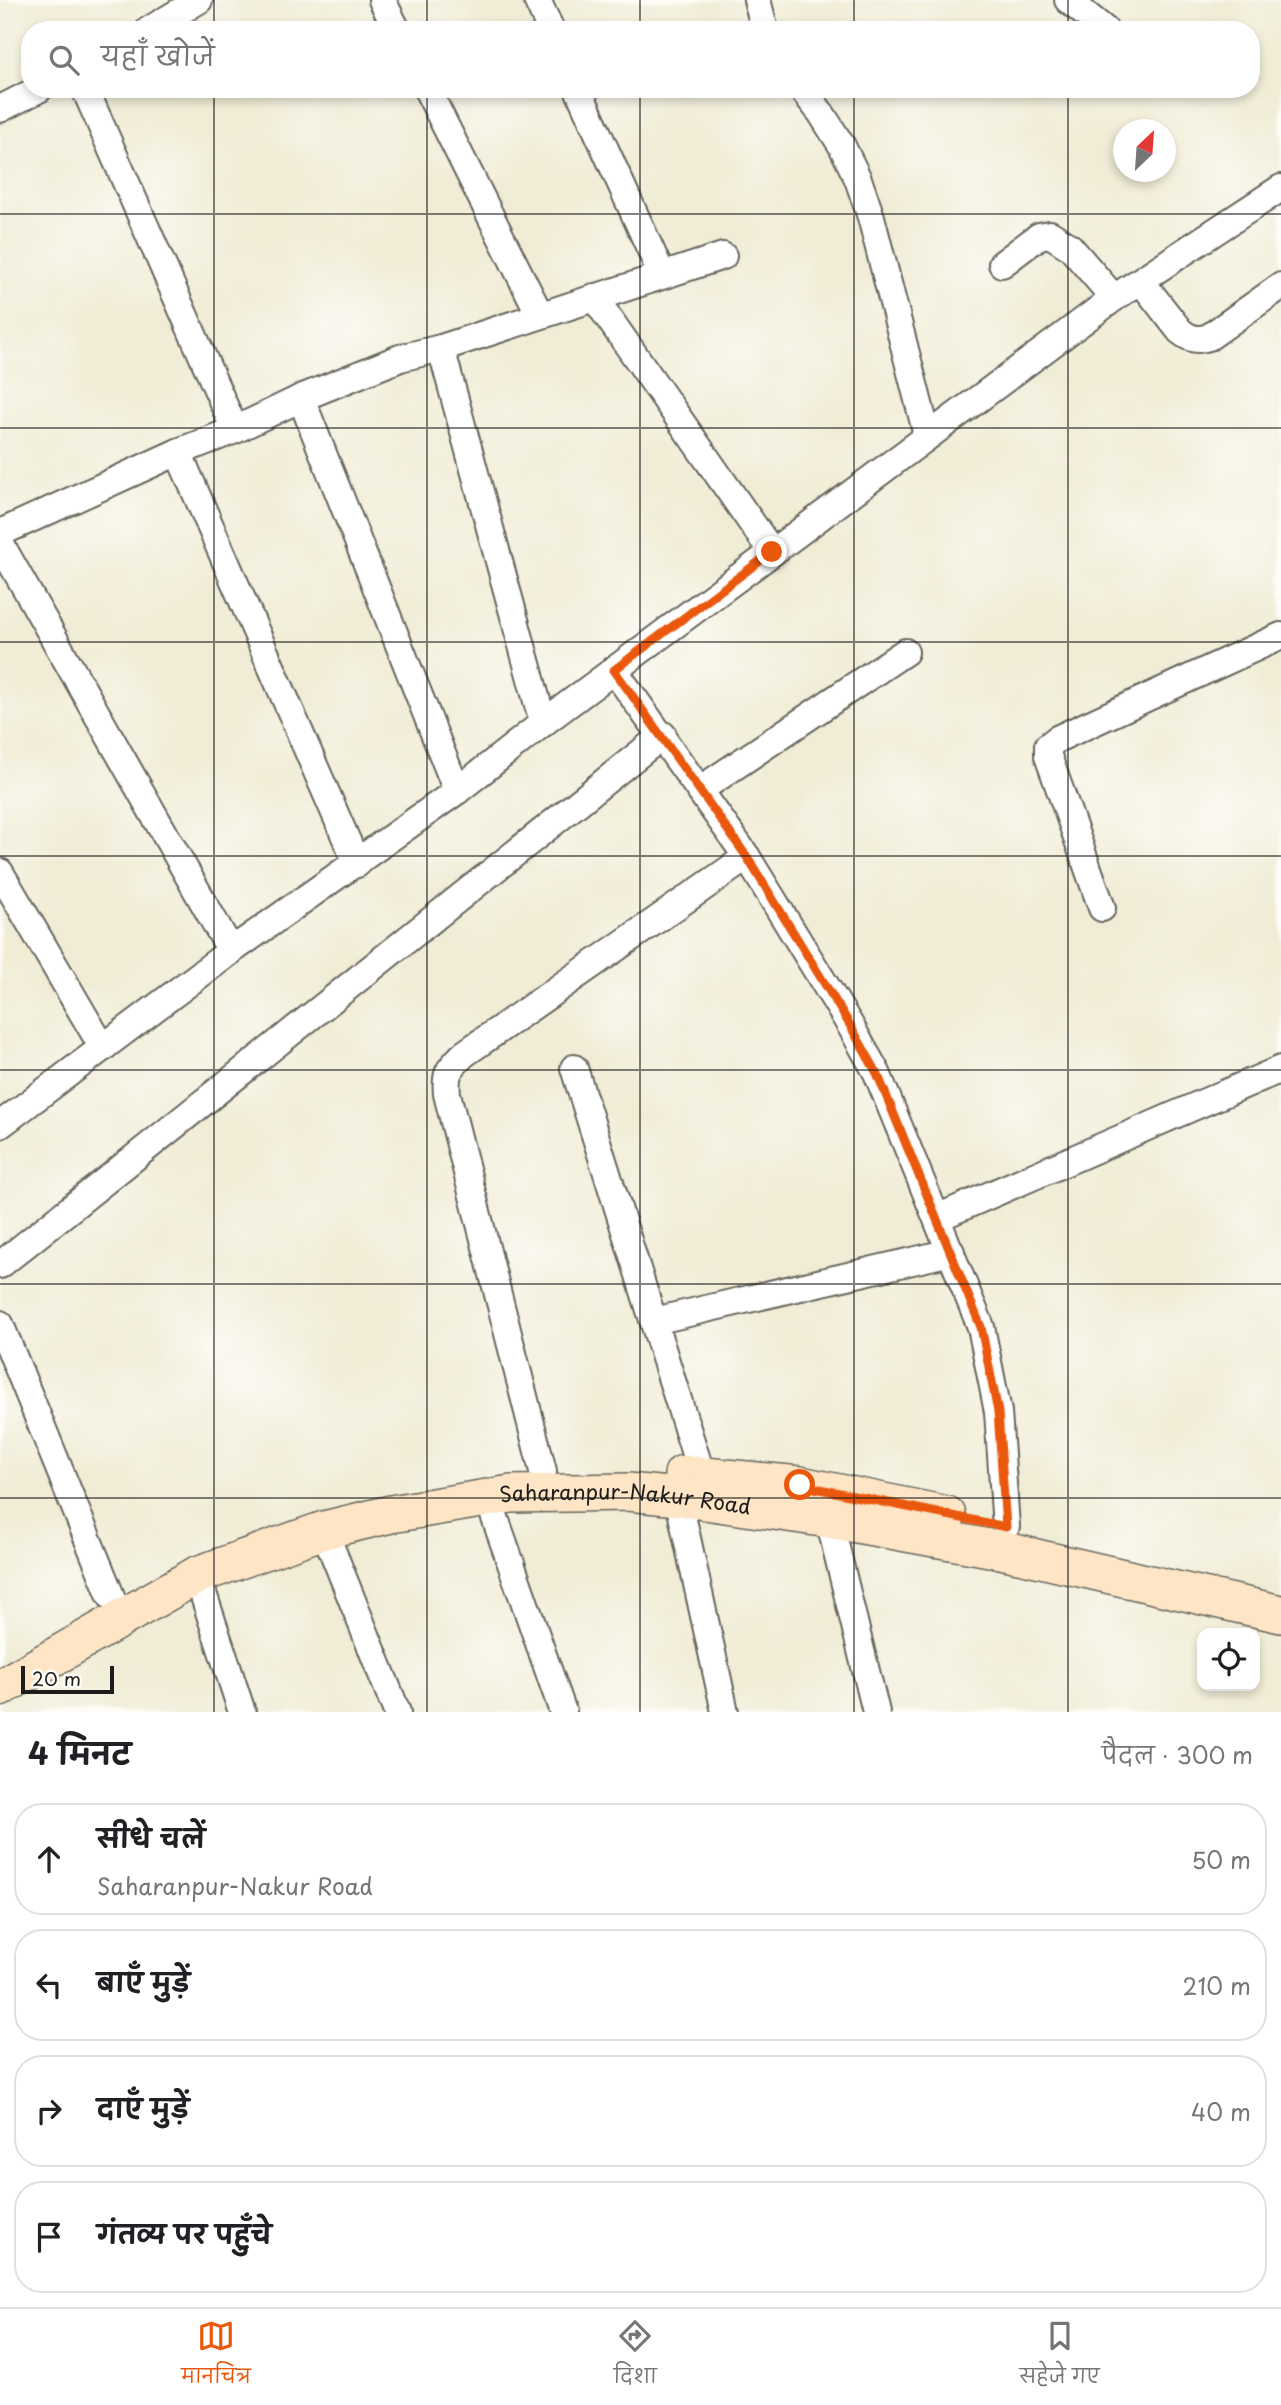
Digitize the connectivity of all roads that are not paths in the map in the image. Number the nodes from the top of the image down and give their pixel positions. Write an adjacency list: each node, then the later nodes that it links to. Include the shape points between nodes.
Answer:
1 (199, 0): 6 (street)
2 (382, 0): 7 (street)
3 (537, 0): 8 (street)
4 (757, 0): 9 (street)
5 (1068, 0): 10 (street)
6 (164, 21)
7 (392, 21)
8 (547, 21)
9 (763, 21)
10 (1094, 21)
11 (21, 98): 16 (street)
12 (89, 98): 28 (street)
13 (432, 98): 25 (street)
14 (582, 98): 20 (street)
15 (809, 98): 29 (street, via 858,179)
16 (0, 109)
17 (1281, 188): 21 (street)
18 (723, 256): 20 (street)
19 (1002, 264): 24 (street, via 1039,236 1050,234 1070,247)
20 (662, 275): 23 (street)
21 (1141, 281): 22 (street, via 1180,331 1199,340); 24 (street)
22 (1281, 285)
23 (594, 297): 25 (street); 33 (street)
24 (1114, 298): 29 (street)
25 (540, 315): 26 (street)
26 (441, 348): 27 (street, via 400,358); 37 (street)
27 (301, 398): 28 (street); 40 (street)
28 (235, 430): 30 (street)
29 (927, 435): 33 (street)
30 (178, 452): 31 (street); 42 (street)
31 (0, 533)
32 (0, 543): 45 (street)
33 (772, 552): 36 (street)
34 (1281, 636): 44 (street, via 1048,746)
35 (905, 652): 39 (street)
36 (614, 670): 37 (street); 38 (street)
37 (543, 723): 40 (street)
38 (663, 735): 39 (street); 52 (street)
39 (701, 789): 41 (street)
40 (457, 791): 42 (street)
41 (747, 857): 50 (street, via 877,1073); 55 (street, via 449,1068 447,1094)
42 (357, 864): 45 (street)
43 (0, 872): 46 (street)
44 (1102, 908)
45 (231, 951): 46 (street)
46 (103, 1048): 49 (street)
47 (574, 1068): 53 (street)
48 (1281, 1069): 50 (street)
49 (0, 1125)
50 (937, 1218): 51 (street)
51 (951, 1252): 53 (street); 59 (street, via 981,1327 991,1369)
52 (0, 1265)
53 (654, 1321): 56 (street)
54 (0, 1324): 63 (street)
55 (543, 1471): 56 (main road, Saharanpur-Nakur Road, via 628,1469); 63 (main road, Saharanpur-Nakur Road, via 495,1473 318,1507 187,1554)
56 (690, 1486): 57 (main road, Saharanpur-Nakur Road); 58 (main road, Saharanpur-Nakur Road); 59 (main road, Saharanpur-Nakur Road, via 800,1485); 70 (street)
57 (488, 1498): 60 (main road, Saharanpur-Nakur Road); 69 (street)
58 (829, 1519): 64 (main road, Saharanpur-Nakur Road, via 1001,1550); 71 (street)
59 (1006, 1527): 62 (main road, Saharanpur-Nakur Road)
60 (324, 1530): 61 (main road, Saharanpur-Nakur Road); 68 (street)
61 (197, 1575): 66 (main road, Saharanpur-Nakur Road); 67 (street)
62 (1281, 1591)
63 (111, 1596): 65 (main road, Saharanpur-Nakur Road)
64 (1281, 1614)
65 (0, 1659)
66 (0, 1688)
67 (242, 1712)
68 (397, 1712)
69 (563, 1712)
70 (725, 1712)
71 (876, 1712)

